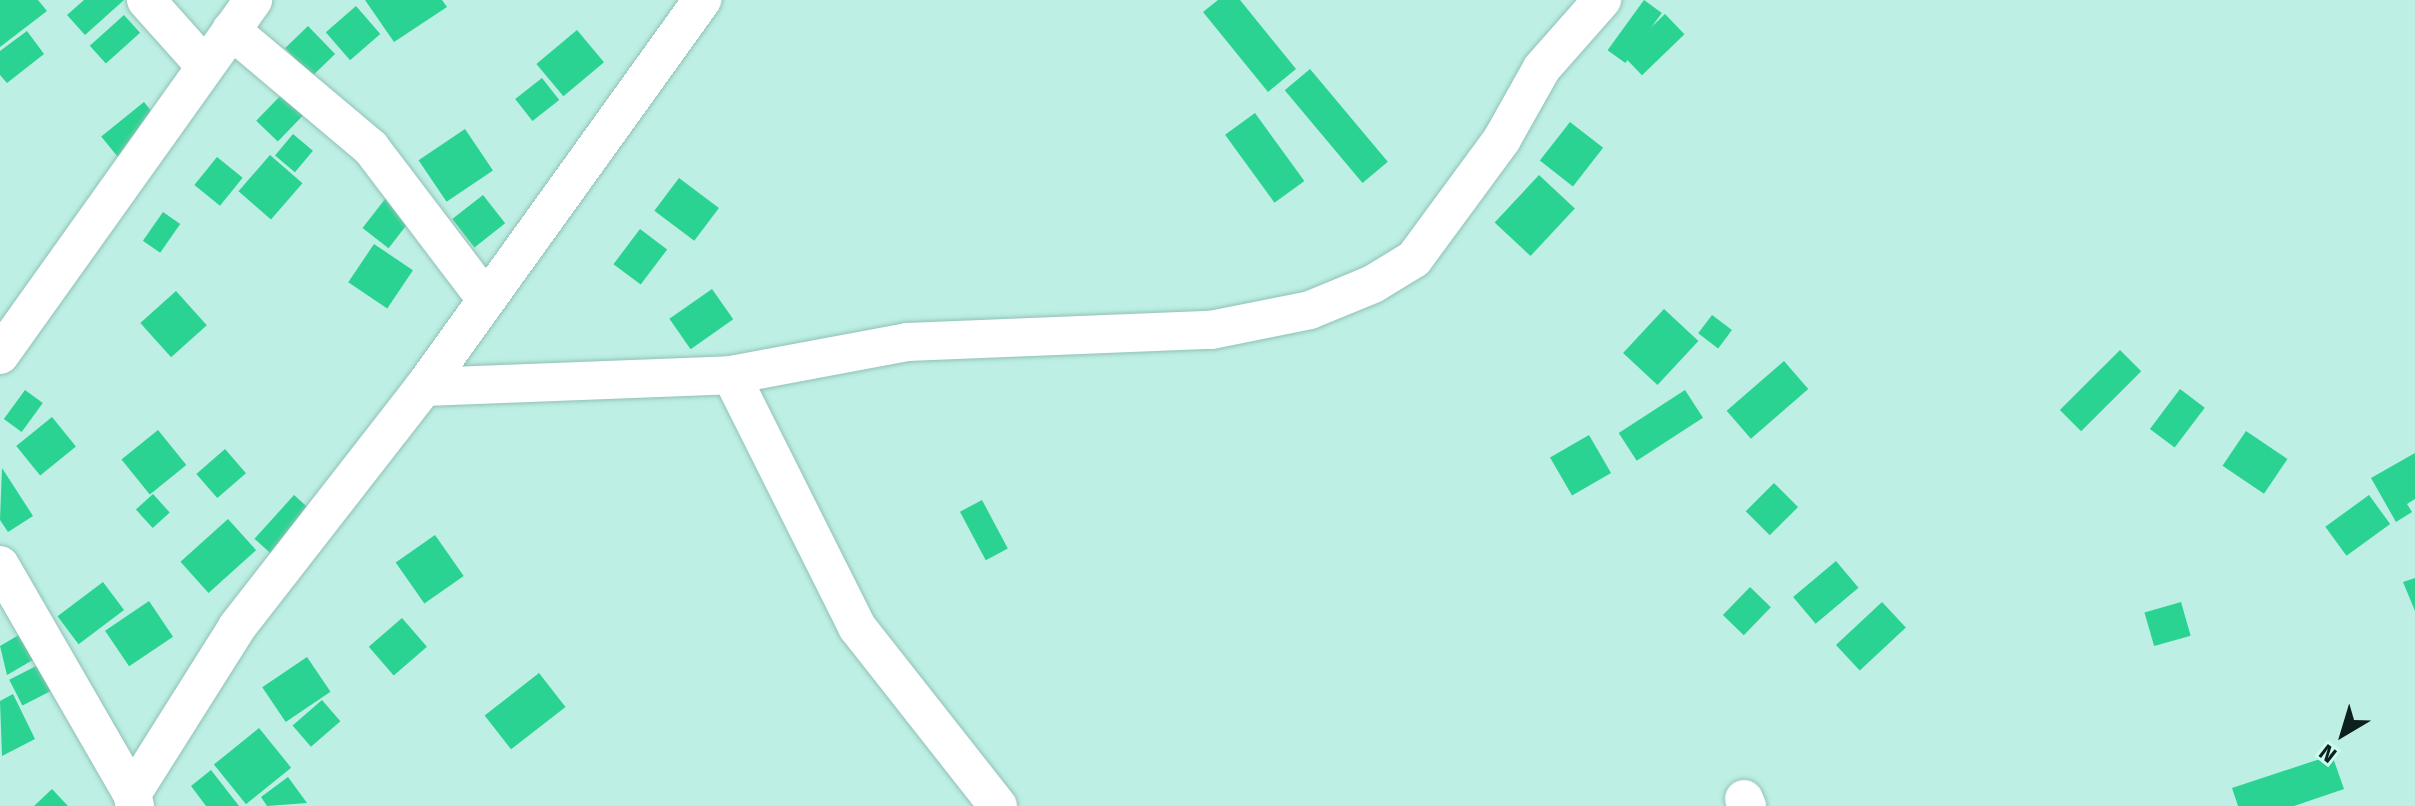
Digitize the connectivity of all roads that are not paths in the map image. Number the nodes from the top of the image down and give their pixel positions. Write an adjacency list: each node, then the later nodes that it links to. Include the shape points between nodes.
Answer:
1 (146, 0): 5 (street)
2 (702, 0): 6 (street)
3 (1602, 0): 8 (street, via 1542,68 1502,139 1414,259 1373,284 1310,310 1211,330 907,342)
4 (242, 15): 5 (street); 6 (street, via 371,148)
5 (204, 65): 7 (street)
6 (485, 298): 9 (street)
7 (0, 355)
8 (731, 375): 9 (street); 12 (street, via 857,627)
9 (424, 387): 11 (street, via 237,627)
10 (0, 565): 11 (street)
11 (133, 800)
12 (998, 806)

